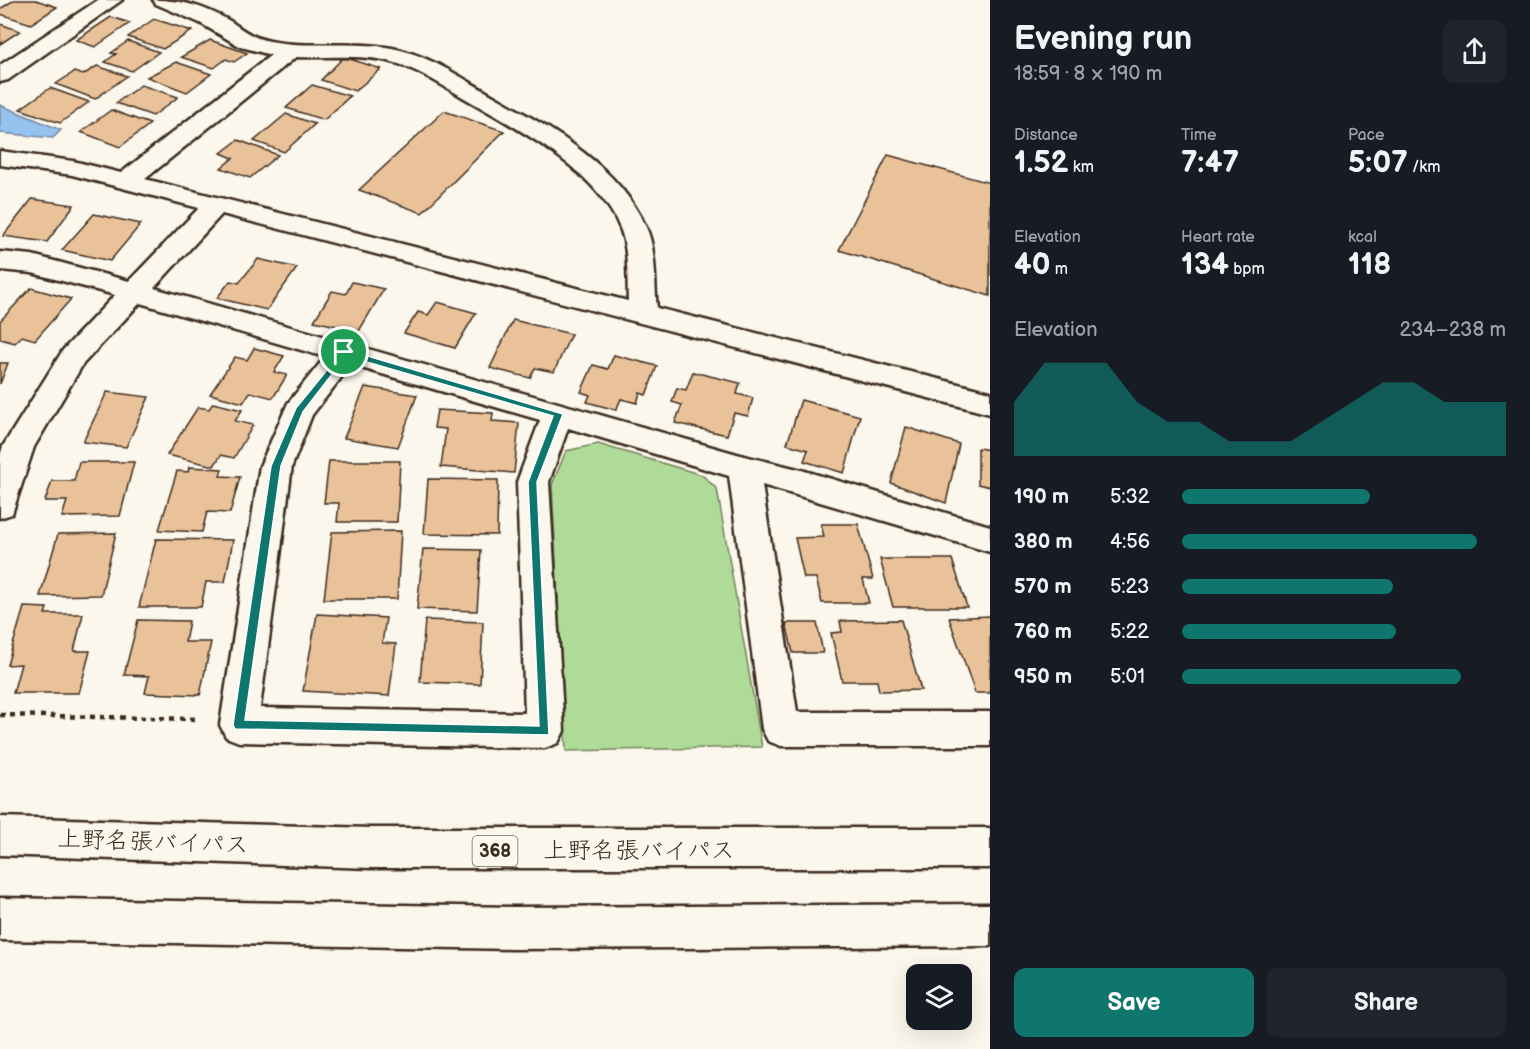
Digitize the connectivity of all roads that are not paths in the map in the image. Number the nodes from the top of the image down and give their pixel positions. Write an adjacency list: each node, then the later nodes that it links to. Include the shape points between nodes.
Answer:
1 (112, 0): 4 (main road)
2 (163, 0): 3 (main road, via 222,25 252,44)
3 (291, 50): 6 (main road); 10 (main road, via 369,51 419,63 572,155 616,201 634,230)
4 (0, 75)
5 (0, 158): 6 (main road, via 73,168)
6 (125, 182): 7 (main road)
7 (217, 204): 9 (main road); 10 (main road)
8 (0, 261): 9 (main road, via 32,264)
9 (133, 291): 11 (main road); 15 (main road, via 73,357 19,446)
10 (643, 313): 12 (main road)
11 (344, 352): 13 (main road); 13 (main road, via 299,411 276,466 238,725 545,731 532,482)
12 (990, 403)
13 (558, 414): 14 (main road)
14 (744, 468): 16 (main road); 17 (main road, via 781,729)
15 (0, 505)
16 (990, 539)
17 (990, 729)
18 (0, 836): 19 (main road, 上野名張バイパス / 368, via 98,842 492,851)
19 (990, 848)
20 (0, 919): 21 (main road, via 513,928)
21 (990, 925)

